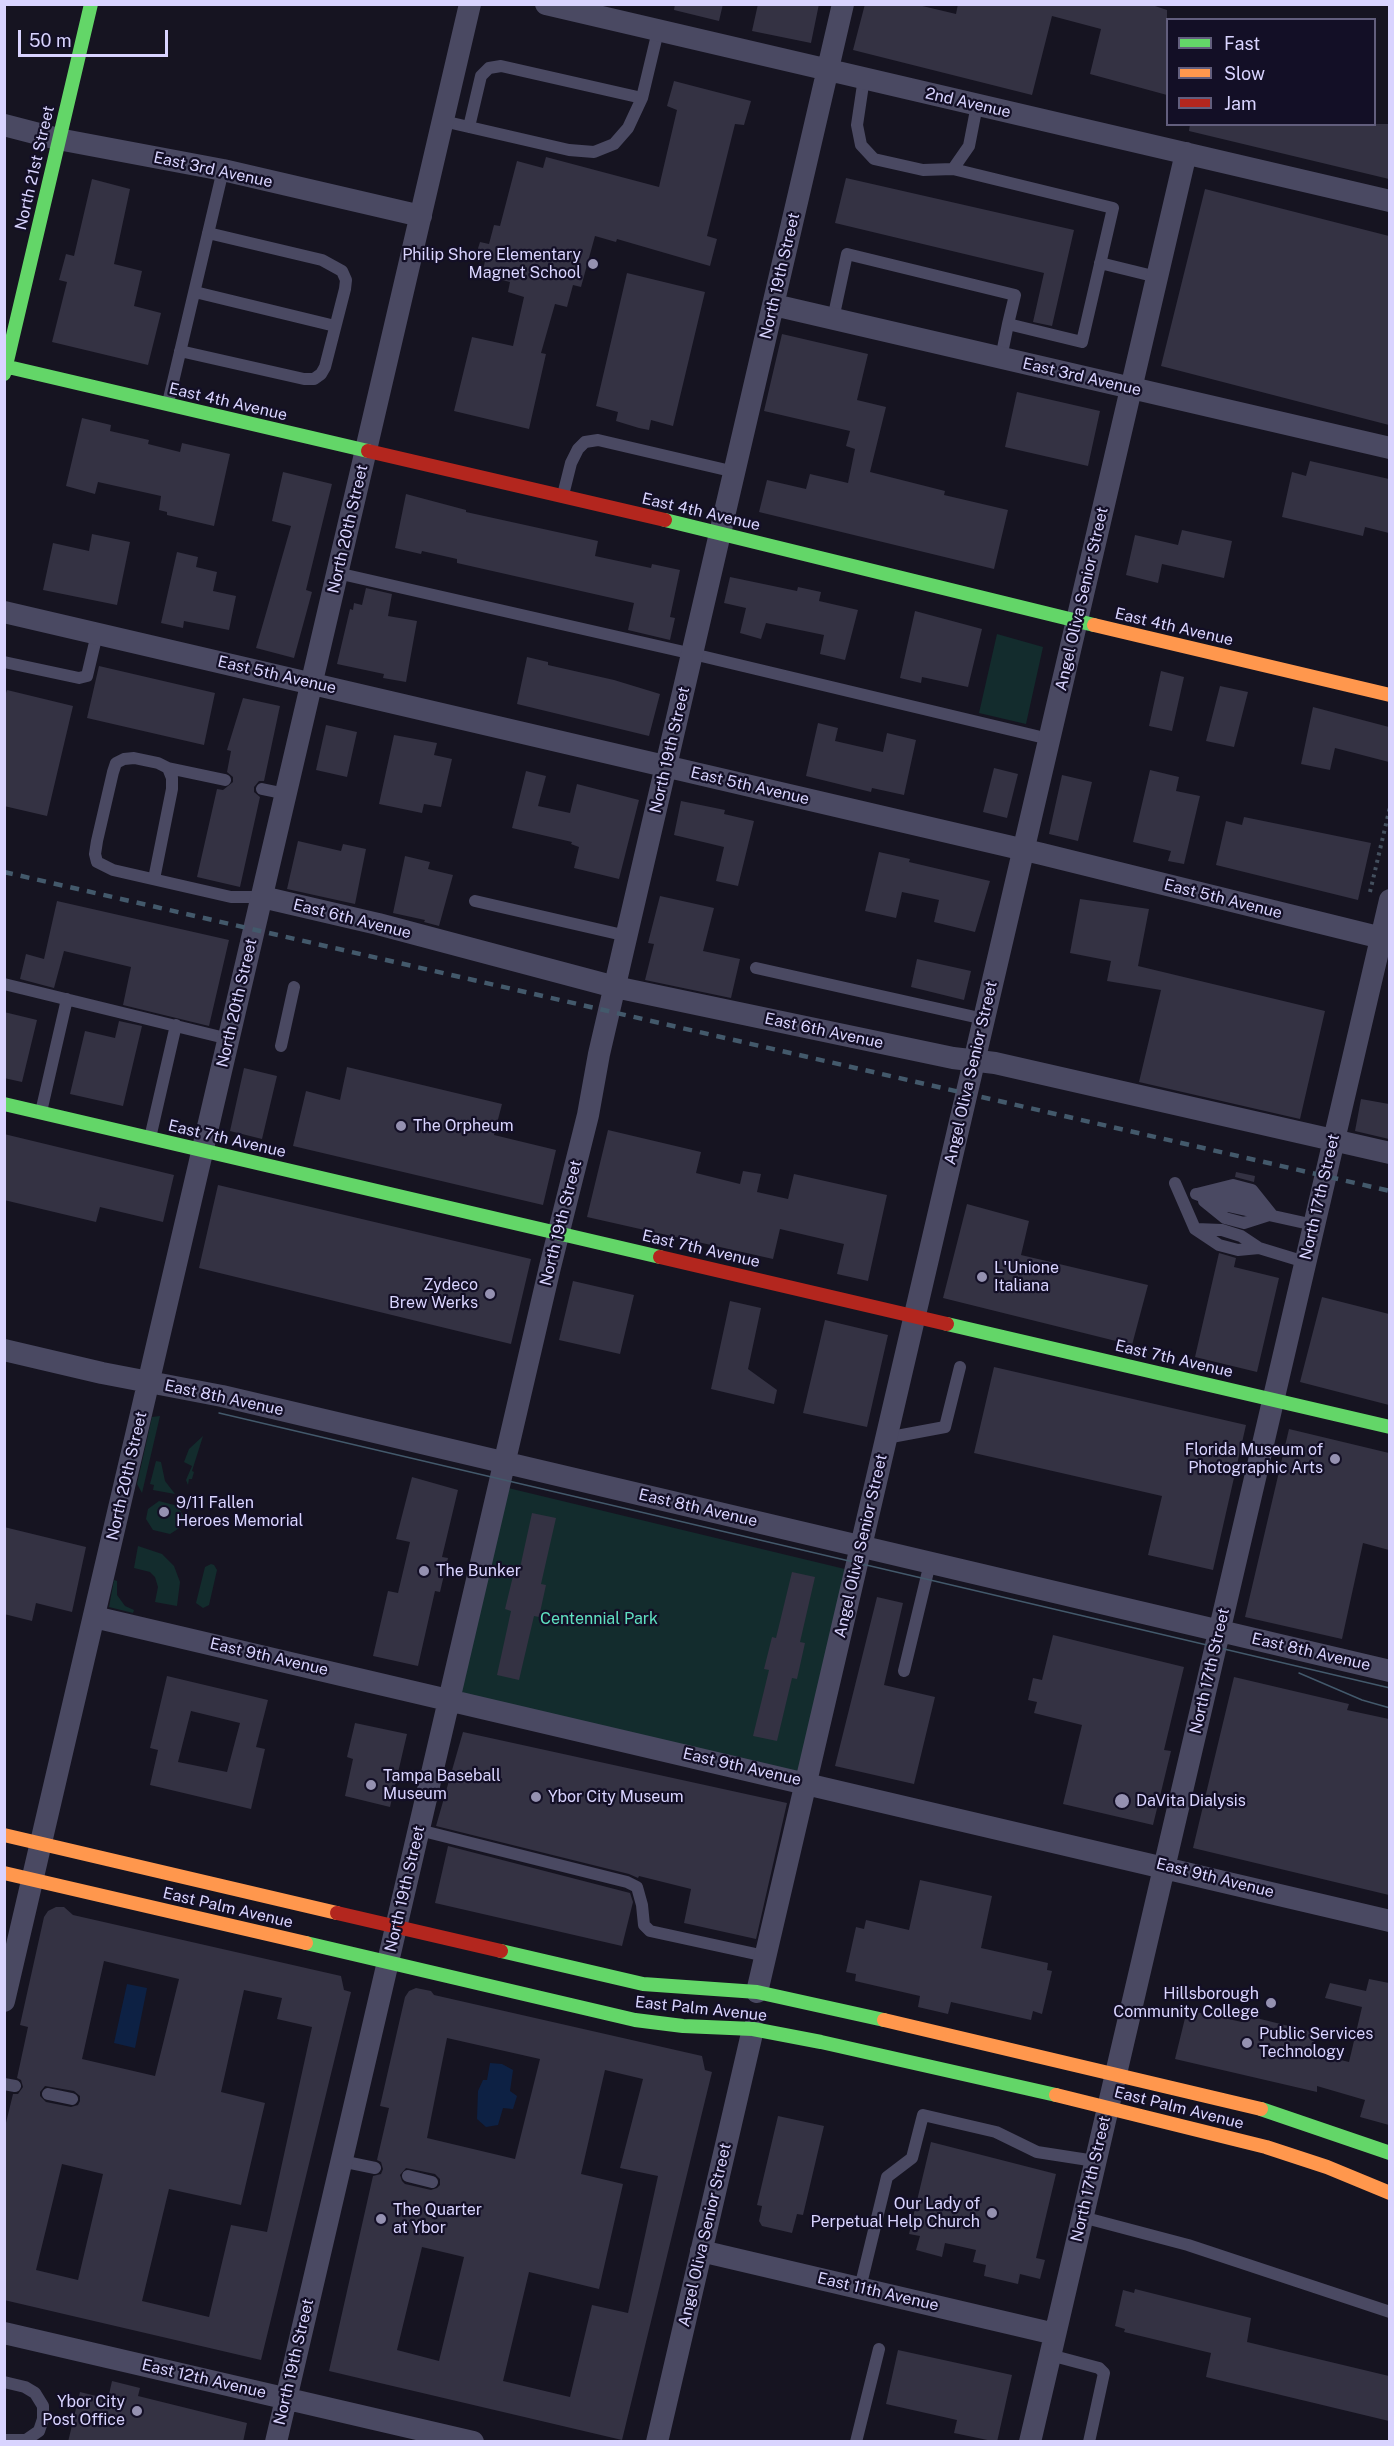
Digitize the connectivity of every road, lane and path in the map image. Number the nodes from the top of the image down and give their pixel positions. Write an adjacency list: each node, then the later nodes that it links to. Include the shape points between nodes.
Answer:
1 (91, 4): 13 (street, North 21st Street)
2 (470, 4): 10 (street, North 20th Street)
3 (546, 4): 5 (street, 2nd Avenue)
4 (843, 4): 6 (street, North 19th Street)
5 (658, 31): 6 (street, 2nd Avenue); 8 (lane)
6 (829, 70): 7 (street, 2nd Avenue); 23 (street, North 19th Street)
7 (864, 78): 9 (street, 2nd Avenue); 15 (lane, via 856,125 861,145 874,159 923,170)
8 (642, 98): 12 (lane, via 628,128 614,144 594,152); 12 (lane, via 501,66 481,76)
9 (977, 105): 14 (street, 2nd Avenue); 15 (lane, via 969,146)
10 (442, 121): 12 (lane); 18 (street, North 20th Street)
11 (4, 125): 13 (street, East 3rd Avenue)
12 (469, 127)
13 (58, 140): 16 (street, East 3rd Avenue); 29 (street, North 21st Street)
14 (1186, 153): 17 (street, 2nd Avenue); 21 (street, Angel Oliva Senior Street)
15 (953, 169): 20 (lane, via 1113,208)
16 (224, 170): 18 (street, East 3rd Avenue); 19 (lane)
17 (1389, 201)
18 (421, 216): 33 (street, North 20th Street)
19 (208, 233): 22 (lane); 26 (lane, via 322,260 342,271 345,289)
20 (1100, 263): 21 (lane); 25 (lane, via 1082,342)
21 (1157, 277): 30 (street, Angel Oliva Senior Street)
22 (195, 292): 26 (lane); 27 (lane)
23 (774, 305): 24 (street, East 3rd Avenue); 34 (street, North 19th Street)
24 (833, 319): 25 (lane, via 847,254 1015,295); 28 (street, East 3rd Avenue)
25 (1008, 324): 28 (lane)
26 (335, 326): 27 (lane, via 325,367 314,379)
27 (180, 351): 31 (lane)
28 (1001, 358): 30 (street, East 3rd Avenue)
29 (5, 369): 31 (street, East 4th Avenue)
30 (1131, 388): 32 (street, East 3rd Avenue); 39 (street, Angel Oliva Senior Street)
31 (167, 404): 33 (street, East 4th Avenue)
32 (1389, 448)
33 (366, 451): 35 (street, East 4th Avenue); 37 (street, North 20th Street)
34 (735, 472): 35 (lane, via 598,440 585,442 578,449); 36 (street, North 19th Street)
35 (562, 496): 36 (street, East 4th Avenue)
36 (721, 533): 39 (street, East 4th Avenue); 41 (street, North 19th Street)
37 (337, 573): 41 (lane); 43 (street, North 20th Street)
38 (4, 612): 40 (street, East 5th Avenue)
39 (1077, 621): 44 (street, East 4th Avenue); 45 (street, Angel Oliva Senior Street)
40 (97, 634): 42 (lane, via 87,676 79,678); 43 (street, East 5th Avenue)
41 (693, 654): 45 (lane); 46 (street, North 19th Street)
42 (4, 662)
43 (312, 683): 46 (street, East 5th Avenue); 50 (street, North 20th Street)
44 (1389, 695)
45 (1049, 739): 52 (street, Angel Oliva Senior Street)
46 (666, 766): 52 (street, East 5th Avenue); 57 (street, North 19th Street)
47 (168, 768): 48 (lane); 53 (lane, via 172,789); 53 (lane, via 134,758 116,764 95,854 104,867)
48 (225, 780)
49 (262, 789): 50 (lane)
50 (286, 794): 54 (street, North 20th Street)
51 (1389, 807): 55 (path)
52 (1023, 849): 58 (street, East 5th Avenue); 64 (street, Angel Oliva Senior Street)
53 (154, 879): 54 (lane, via 231,897)
54 (262, 897): 62 (street, East 6th Avenue); 66 (street, North 20th Street)
55 (1379, 899): 58 (street, North 17th Street)
56 (475, 901): 57 (lane)
57 (627, 936): 62 (street, North 19th Street)
58 (1385, 939): 72 (street, North 17th Street)
59 (756, 968): 64 (lane)
60 (4, 984): 63 (lane)
61 (294, 987): 67 (lane)
62 (615, 987): 68 (street, East 6th Avenue); 80 (street, North 19th Street)
63 (67, 999): 65 (lane); 70 (lane)
64 (984, 1019): 68 (street, Angel Oliva Senior Street)
65 (176, 1025): 66 (lane); 71 (lane)
66 (229, 1039): 73 (street, North 20th Street)
67 (280, 1046)
68 (974, 1061): 72 (street, East 6th Avenue); 82 (street, Angel Oliva Senior Street)
69 (4, 1104): 70 (street, East 7th Avenue)
70 (41, 1112): 71 (street, East 7th Avenue)
71 (150, 1138): 73 (street, East 7th Avenue)
72 (1333, 1140): 74 (street, East 6th Avenue); 79 (street, North 17th Street)
73 (203, 1150): 80 (street, East 7th Avenue); 85 (street, North 20th Street)
74 (1389, 1153)
75 (1175, 1183): 77 (lane)
76 (1196, 1194): 77 (lane); 78 (lane, via 1228,1206); 78 (lane, via 1233,1185 1252,1190)
77 (1182, 1202): 81 (lane, via 1195,1228 1222,1230 1241,1236 1258,1248)
78 (1272, 1215): 79 (lane)
79 (1314, 1225): 81 (street, North 17th Street)
80 (558, 1233): 82 (street, East 7th Avenue); 89 (street, North 19th Street)
81 (1305, 1262): 86 (street, North 17th Street)
82 (914, 1316): 86 (street, East 7th Avenue); 88 (street, Angel Oliva Senior Street)
83 (4, 1350): 85 (street, East 8th Avenue)
84 (960, 1367): 88 (lane, via 945,1427)
85 (149, 1382): 89 (street, East 8th Avenue); 92 (street, North 20th Street)
86 (1273, 1400): 87 (street, East 7th Avenue); 93 (street, North 17th Street)
87 (1389, 1426)
88 (886, 1438): 90 (street, Angel Oliva Senior Street)
89 (504, 1462): 90 (street, East 8th Avenue); 96 (street, North 19th Street)
90 (861, 1546): 91 (street, East 8th Avenue); 97 (street, Angel Oliva Senior Street)
91 (930, 1563): 93 (street, East 8th Avenue); 94 (lane)
92 (94, 1617): 96 (street, East 9th Avenue); 100 (street, North 20th Street)
93 (1219, 1630): 95 (street, East 8th Avenue); 101 (street, North 17th Street)
94 (904, 1671)
95 (1389, 1671)
96 (449, 1699): 97 (street, East 9th Avenue); 98 (street, North 19th Street)
97 (806, 1782): 101 (street, East 9th Avenue); 106 (street, Angel Oliva Senior Street)
98 (419, 1830): 105 (street, North 19th Street); 106 (lane, via 627,1882 637,1887 644,1925 650,1931)
99 (4, 1835): 100 (street, East Palm Avenue)
100 (41, 1843): 103 (street, North 20th Street); 105 (street, East Palm Avenue)
101 (1164, 1866): 104 (street, East 9th Avenue); 111 (street, North 17th Street)
102 (4, 1873): 103 (street, East Palm Avenue)
103 (33, 1880): 107 (street, East Palm Avenue); 109 (street, North 20th Street)
104 (1389, 1921)
105 (396, 1926): 107 (street, North 19th Street); 108 (street, East Palm Avenue, via 643,1984)
106 (765, 1956): 108 (street, Angel Oliva Senior Street)
107 (388, 1962): 110 (street, East Palm Avenue, via 635,2020); 116 (street, North 19th Street)
108 (757, 1992): 111 (street, East Palm Avenue)
109 (4, 2001)
110 (753, 2029): 114 (street, East Palm Avenue); 123 (street, Angel Oliva Senior Street)
111 (1116, 2074): 114 (street, North 17th Street); 115 (street, East Palm Avenue, via 1277,2113)
112 (48, 2094): 113 (lane)
113 (72, 2099)
114 (1108, 2107): 117 (street, North 17th Street); 121 (street, East Palm Avenue, via 1266,2147)
115 (1389, 2153)
116 (341, 2161): 118 (lane); 130 (street, North 19th Street)
117 (1095, 2161): 122 (street, North 17th Street); 124 (lane, via 1037,2152 996,2132 923,2115 912,2158 887,2177)
118 (375, 2168)
119 (408, 2176): 120 (lane)
120 (432, 2182)
121 (1389, 2193)
122 (1083, 2217): 125 (lane, via 1188,2245); 127 (street, North 17th Street)
123 (701, 2251): 124 (street, East 11th Avenue); 134 (street, Angel Oliva Senior Street)
124 (860, 2288): 127 (street, East 11th Avenue)
125 (1389, 2312)
126 (4, 2332): 130 (street, East 12th Avenue)
127 (1053, 2344): 136 (street, North 17th Street); 137 (lane, via 1104,2373)
128 (879, 2349): 135 (lane)
129 (4, 2382): 131 (lane, via 35,2394 43,2406 43,2419 39,2431 26,2439)
130 (286, 2398): 132 (street, North 19th Street); 133 (street, East 12th Avenue)
131 (4, 2440)
132 (276, 2442)
133 (473, 2442)
134 (657, 2442)
135 (856, 2442)
136 (1030, 2442)
137 (1089, 2442)

